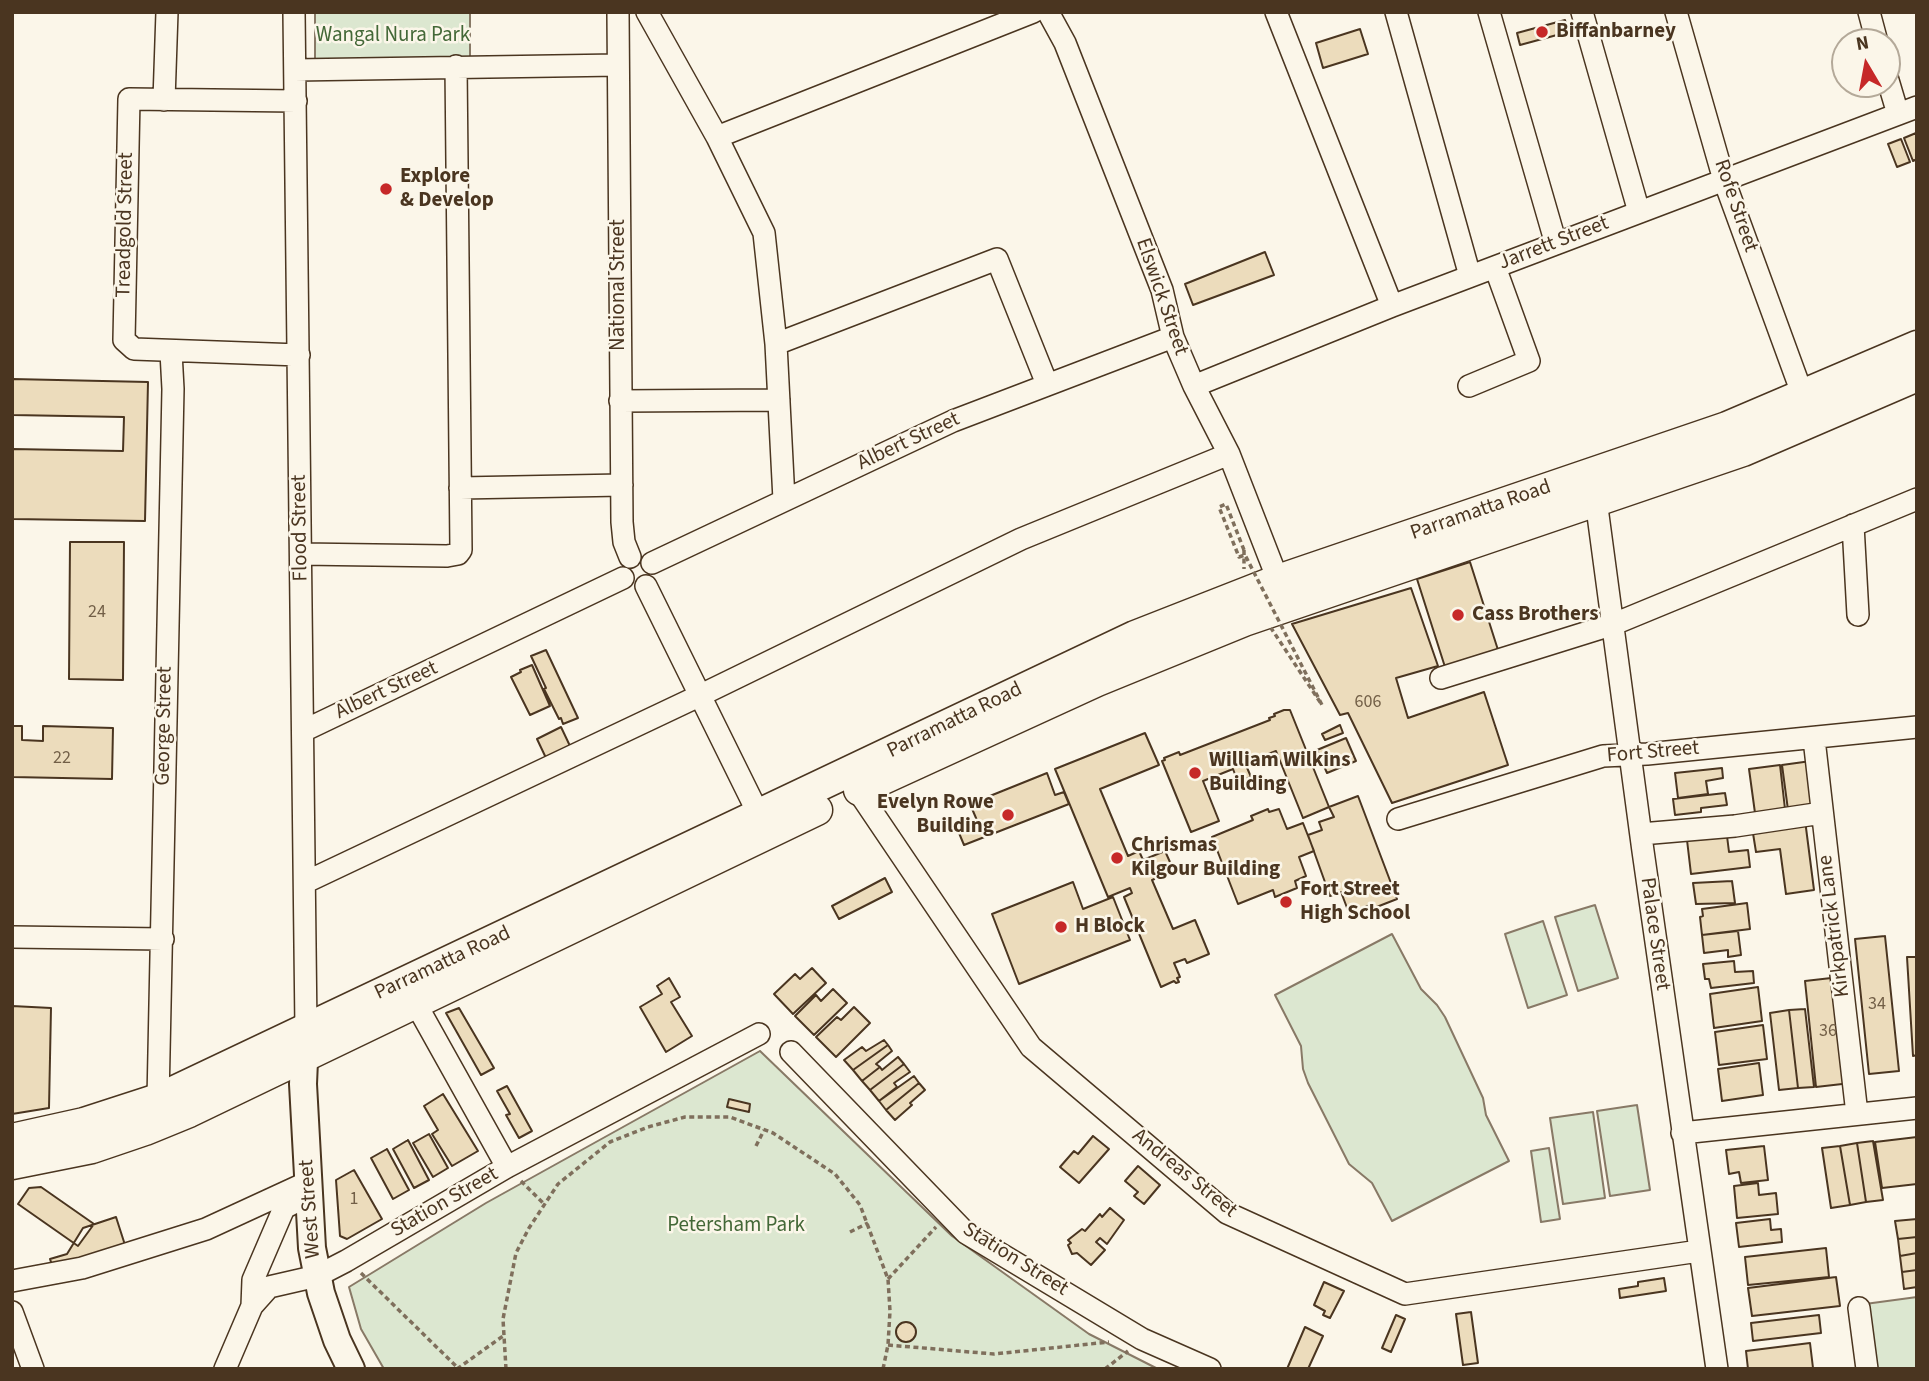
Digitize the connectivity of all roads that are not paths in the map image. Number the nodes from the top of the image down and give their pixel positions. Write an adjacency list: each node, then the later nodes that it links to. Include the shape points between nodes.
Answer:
1 (167, 12): 15 (street)
2 (294, 12): 14 (street, Flood Street)
3 (618, 12): 12 (street, National Street)
4 (648, 12): 18 (street)
5 (1033, 12): 18 (street)
6 (1048, 12): 25 (street, Elswick Street, via 1065,43 1158,281)
7 (1276, 12): 24 (street)
8 (1396, 12): 23 (street)
9 (1489, 12): 21 (street)
10 (1582, 12): 20 (street)
11 (1676, 12): 19 (street, Rofe Street)
12 (618, 65): 13 (street); 36 (street, National Street)
13 (456, 66): 14 (street); 39 (street)
14 (295, 70): 16 (street, Flood Street)
15 (164, 100): 16 (street, Treadgold Street); 28 (street, Treadgold Street, via 129,99 124,340 134,349)
16 (296, 102): 29 (street, Flood Street)
17 (1907, 110): 19 (street, Jarrett Street)
18 (717, 137): 26 (street, via 764,233)
19 (1724, 180): 20 (street, Jarrett Street); 34 (street, Rofe Street)
20 (1639, 212): 21 (street, Jarrett Street)
21 (1556, 244): 22 (street, Jarrett Street)
22 (1495, 267): 23 (street, Jarrett Street); 33 (street, via 1529,361)
23 (1470, 276): 24 (street, Jarrett Street)
24 (1392, 306): 32 (street, Jarrett Street)
25 (1173, 337): 31 (street, Albert Street); 32 (street, Elswick Street)
26 (776, 344): 31 (street, via 997,259); 35 (street)
27 (1917, 346): 34 (highway, Parramatta Road)
28 (171, 352): 29 (street, Treadgold Street); 65 (street, George Street)
29 (299, 355): 44 (street, Flood Street)
30 (1917, 376): 42 (highway, Parramatta Road, via 1743,451)
31 (1047, 384): 41 (street, Albert Street, via 953,421)
32 (1194, 386): 37 (street, Elswick Street)
33 (1469, 386)
34 (1803, 396): 48 (highway, Parramatta Road, via 1727,427)
35 (779, 400): 36 (street); 41 (street)
36 (620, 401): 38 (street, National Street)
37 (1229, 454): 48 (street, Elswick Street); 53 (street, via 1021,539)
38 (621, 485): 39 (street); 45 (street, National Street, via 624,542)
39 (460, 488): 44 (street, via 458,554)
40 (1917, 499): 43 (street)
41 (784, 500): 46 (street, Albert Street)
42 (1596, 500): 51 (street, Palace Street); 58 (highway, Parramatta Road, via 1244,621 1097,681)
43 (1853, 525): 50 (street); 51 (street)
44 (301, 554): 55 (street, Flood Street)
45 (630, 557): 46 (street, via 642,555); 47 (street, via 622,566)
46 (652, 563): 49 (street, via 654,573)
47 (623, 578): 49 (street, via 631,586); 55 (street, Albert Street)
48 (1278, 580): 60 (highway, Parramatta Road, via 1135,636)
49 (646, 586): 53 (street)
50 (1858, 615)
51 (1614, 624): 52 (street); 57 (street, Palace Street)
52 (1441, 678)
53 (701, 695): 60 (street); 63 (street)
54 (1917, 727): 56 (street, Fort Street)
55 (303, 731): 63 (street, Flood Street)
56 (1814, 738): 57 (street, Fort Street); 59 (street, Kirkpatrick Lane)
57 (1630, 755): 61 (street, Fort Street, via 1603,755); 62 (street, Palace Street)
58 (858, 791): 66 (highway, Parramatta Road); 78 (street, Andreas Street, via 1031,1047 1227,1213 1405,1294)
59 (1822, 813): 62 (street); 72 (street, Kirkpatrick Lane)
60 (759, 815): 68 (highway, Parramatta Road)
61 (1398, 819)
62 (1641, 834): 73 (street, Palace Street)
63 (306, 882): 68 (street, Flood Street)
64 (12, 937): 65 (street)
65 (163, 939): 70 (street, George Street)
66 (416, 1004): 68 (highway, Parramatta Road); 76 (street)
67 (759, 1034): 76 (street, Station Street)
68 (305, 1043): 70 (highway, Parramatta Road); 75 (highway, Parramatta Road, via 189,1112 92,1148); 77 (main road, West Street)
69 (791, 1052): 87 (street, Station Street, via 966,1233 1142,1339)
70 (158, 1099): 74 (highway, Parramatta Road, via 84,1123)
71 (1917, 1108): 72 (street)
72 (1857, 1114): 73 (street)
73 (1682, 1132): 78 (street, Palace Street)
74 (12, 1139)
75 (12, 1164)
76 (507, 1167): 79 (street, Station Street)
77 (308, 1188): 79 (main road, West Street); 80 (street, via 206,1229 82,1268); 81 (street, via 284,1208 253,1280)
78 (1699, 1251): 88 (street, Palace Street)
79 (317, 1276): 81 (street, Station Street, via 269,1287); 86 (main road, West Street)
80 (12, 1281)
81 (252, 1306): 85 (street)
82 (1858, 1308): 89 (street)
83 (12, 1312): 84 (street)
84 (33, 1369)
85 (225, 1369)
86 (351, 1369)
87 (1210, 1369)
88 (1717, 1369)
89 (1867, 1369)

